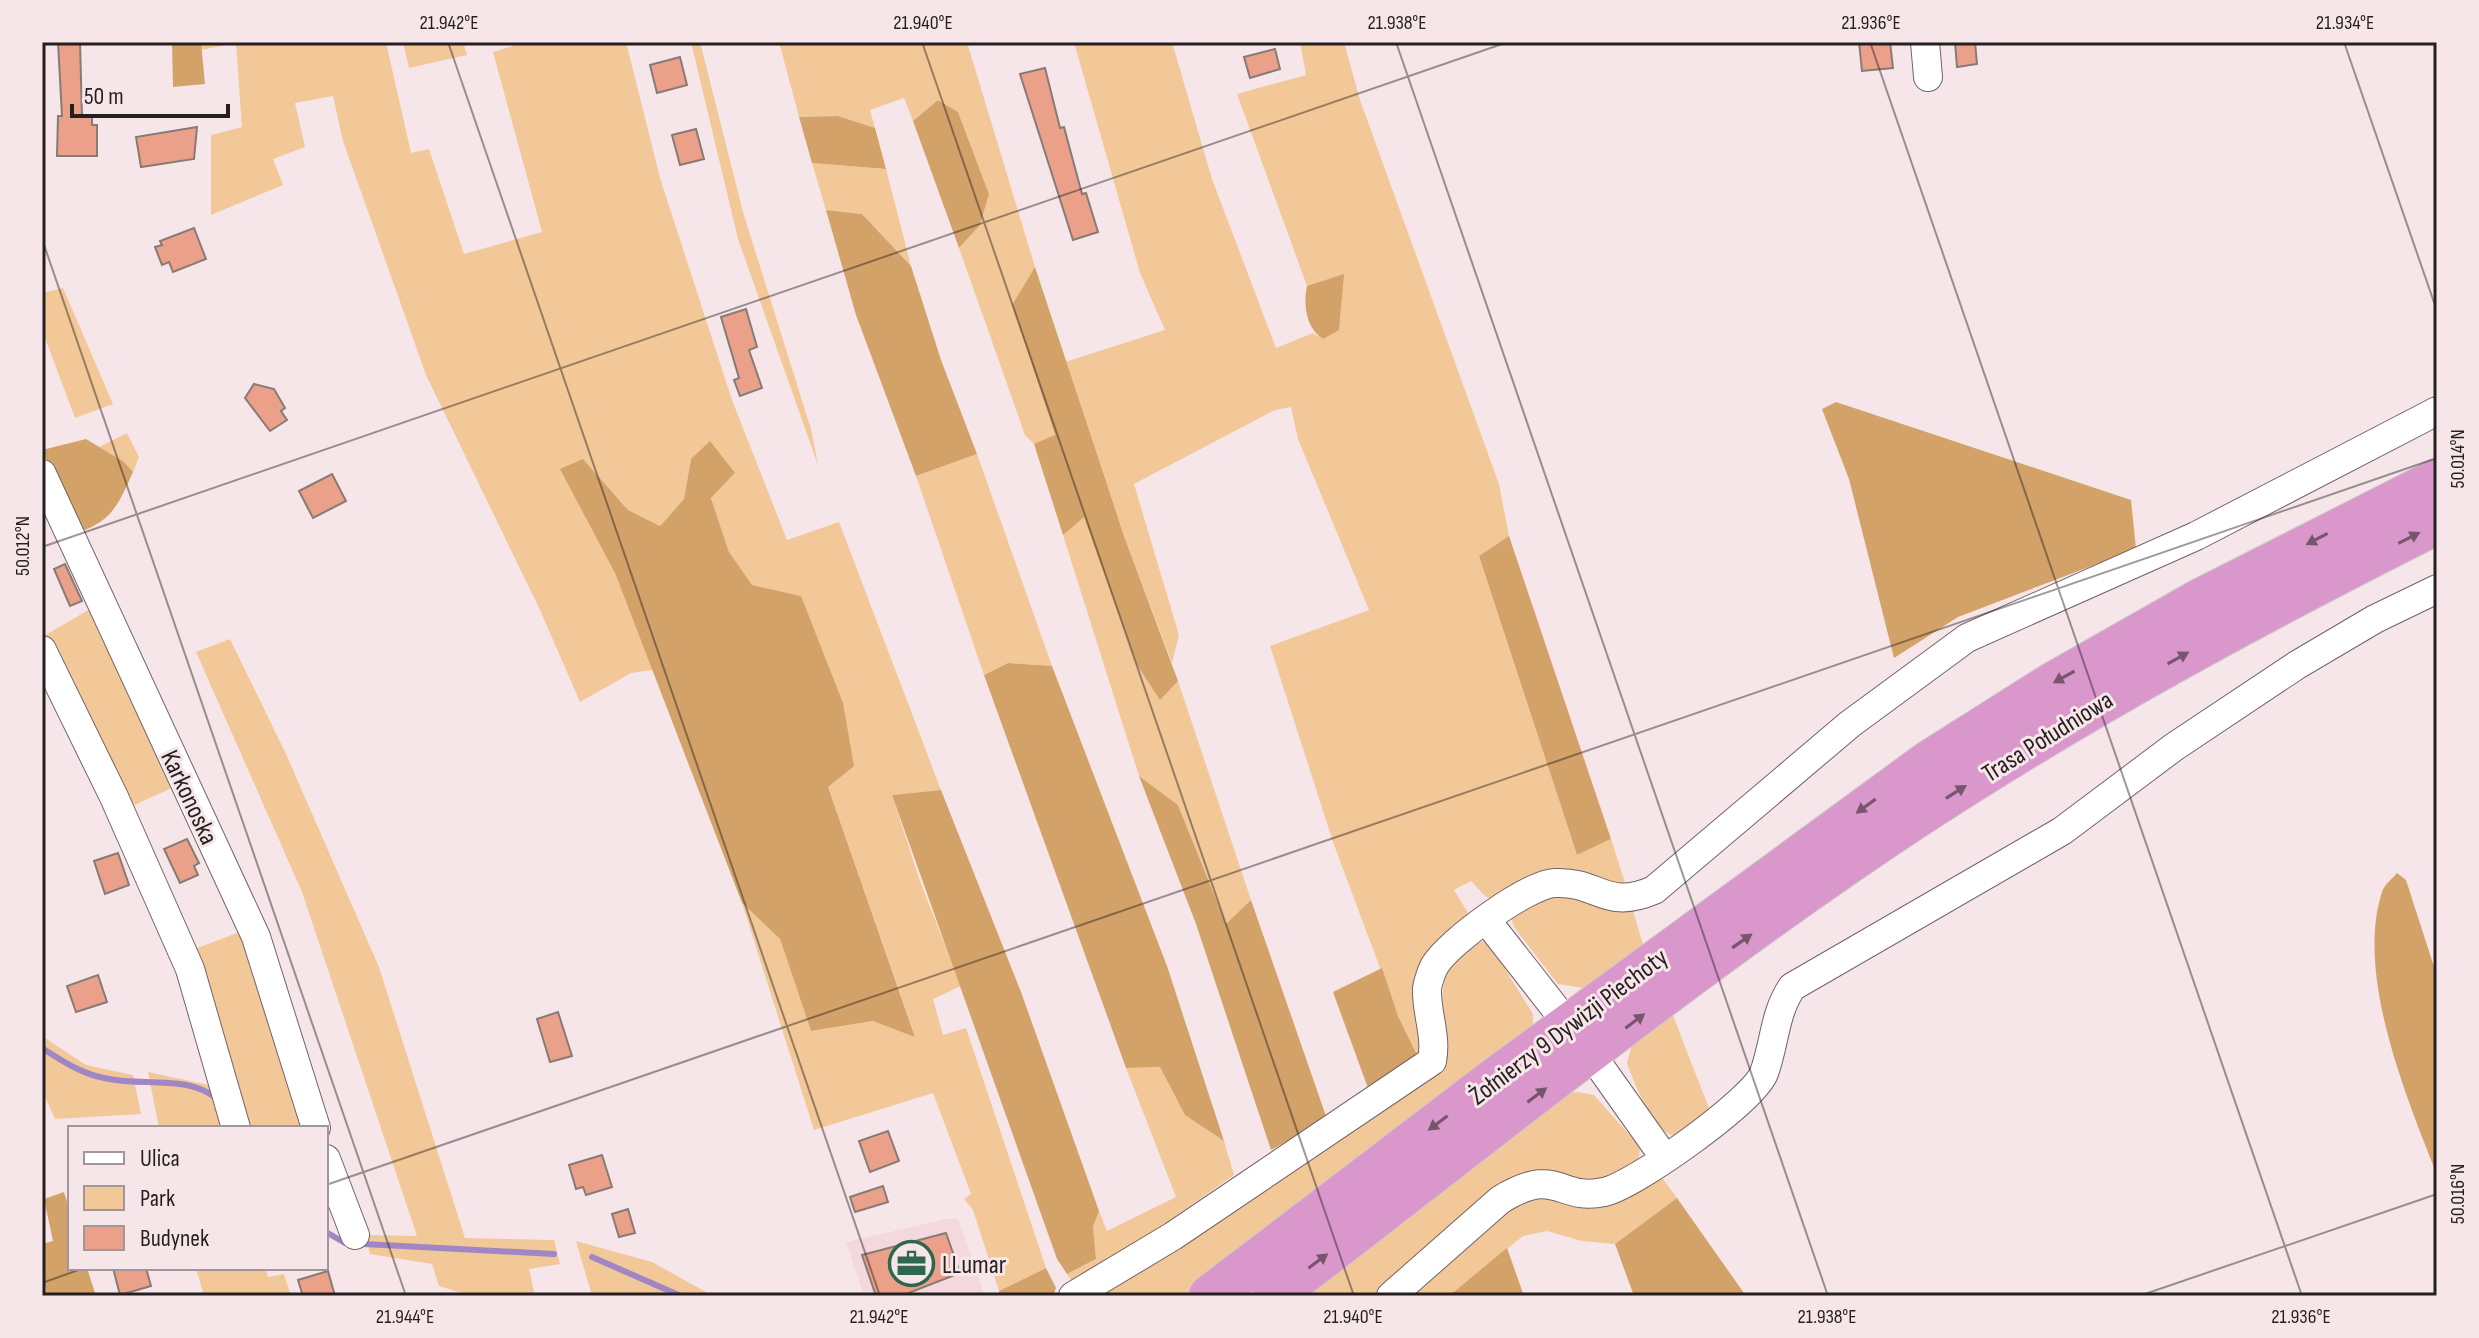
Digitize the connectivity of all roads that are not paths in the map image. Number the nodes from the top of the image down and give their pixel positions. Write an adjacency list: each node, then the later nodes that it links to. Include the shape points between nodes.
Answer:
1 (1925, 42): 2 (street)
2 (1928, 77)
3 (2437, 411): 10 (street, via 2196,536 1967,638 1850,724 1654,890 1616,900 1586,887 1554,883 1528,890)
4 (42, 474): 14 (street, Karkonoska, via 256,937)
5 (2437, 480): 9 (highway, Trasa Południowa, one-way to 9, via 2200,600)
6 (2437, 523): 11 (highway, Trasa Południowa, one-way to 6, via 1915,818 2075,717)
7 (2437, 589): 15 (street, via 2297,665 2062,831 1792,987 1780,1005 1763,1075 1748,1096)
8 (42, 650): 13 (street, via 190,969)
9 (1930, 761): 12 (highway, Żołnierzy 9 Dywizji Piechoty, one-way to 12)
10 (1487, 921): 12 (street); 18 (street, via 1435,964 1427,987 1436,1039 1432,1061 1173,1236)
11 (1679, 987): 12 (highway, Żołnierzy 9 Dywizji Piechoty, one-way to 11)
12 (1579, 1040): 15 (street); 19 (highway, Żołnierzy 9 Dywizji Piechoty, one-way to 19); 20 (highway, Żołnierzy 9 Dywizji Piechoty, one-way to 12)
13 (235, 1126)
14 (315, 1126)
15 (1664, 1157): 21 (street, via 1621,1187 1602,1193 1543,1182 1519,1188)
16 (328, 1164): 17 (street)
17 (355, 1235)
18 (1073, 1296)
19 (1210, 1296)
20 (1273, 1296)
21 (1391, 1296)

